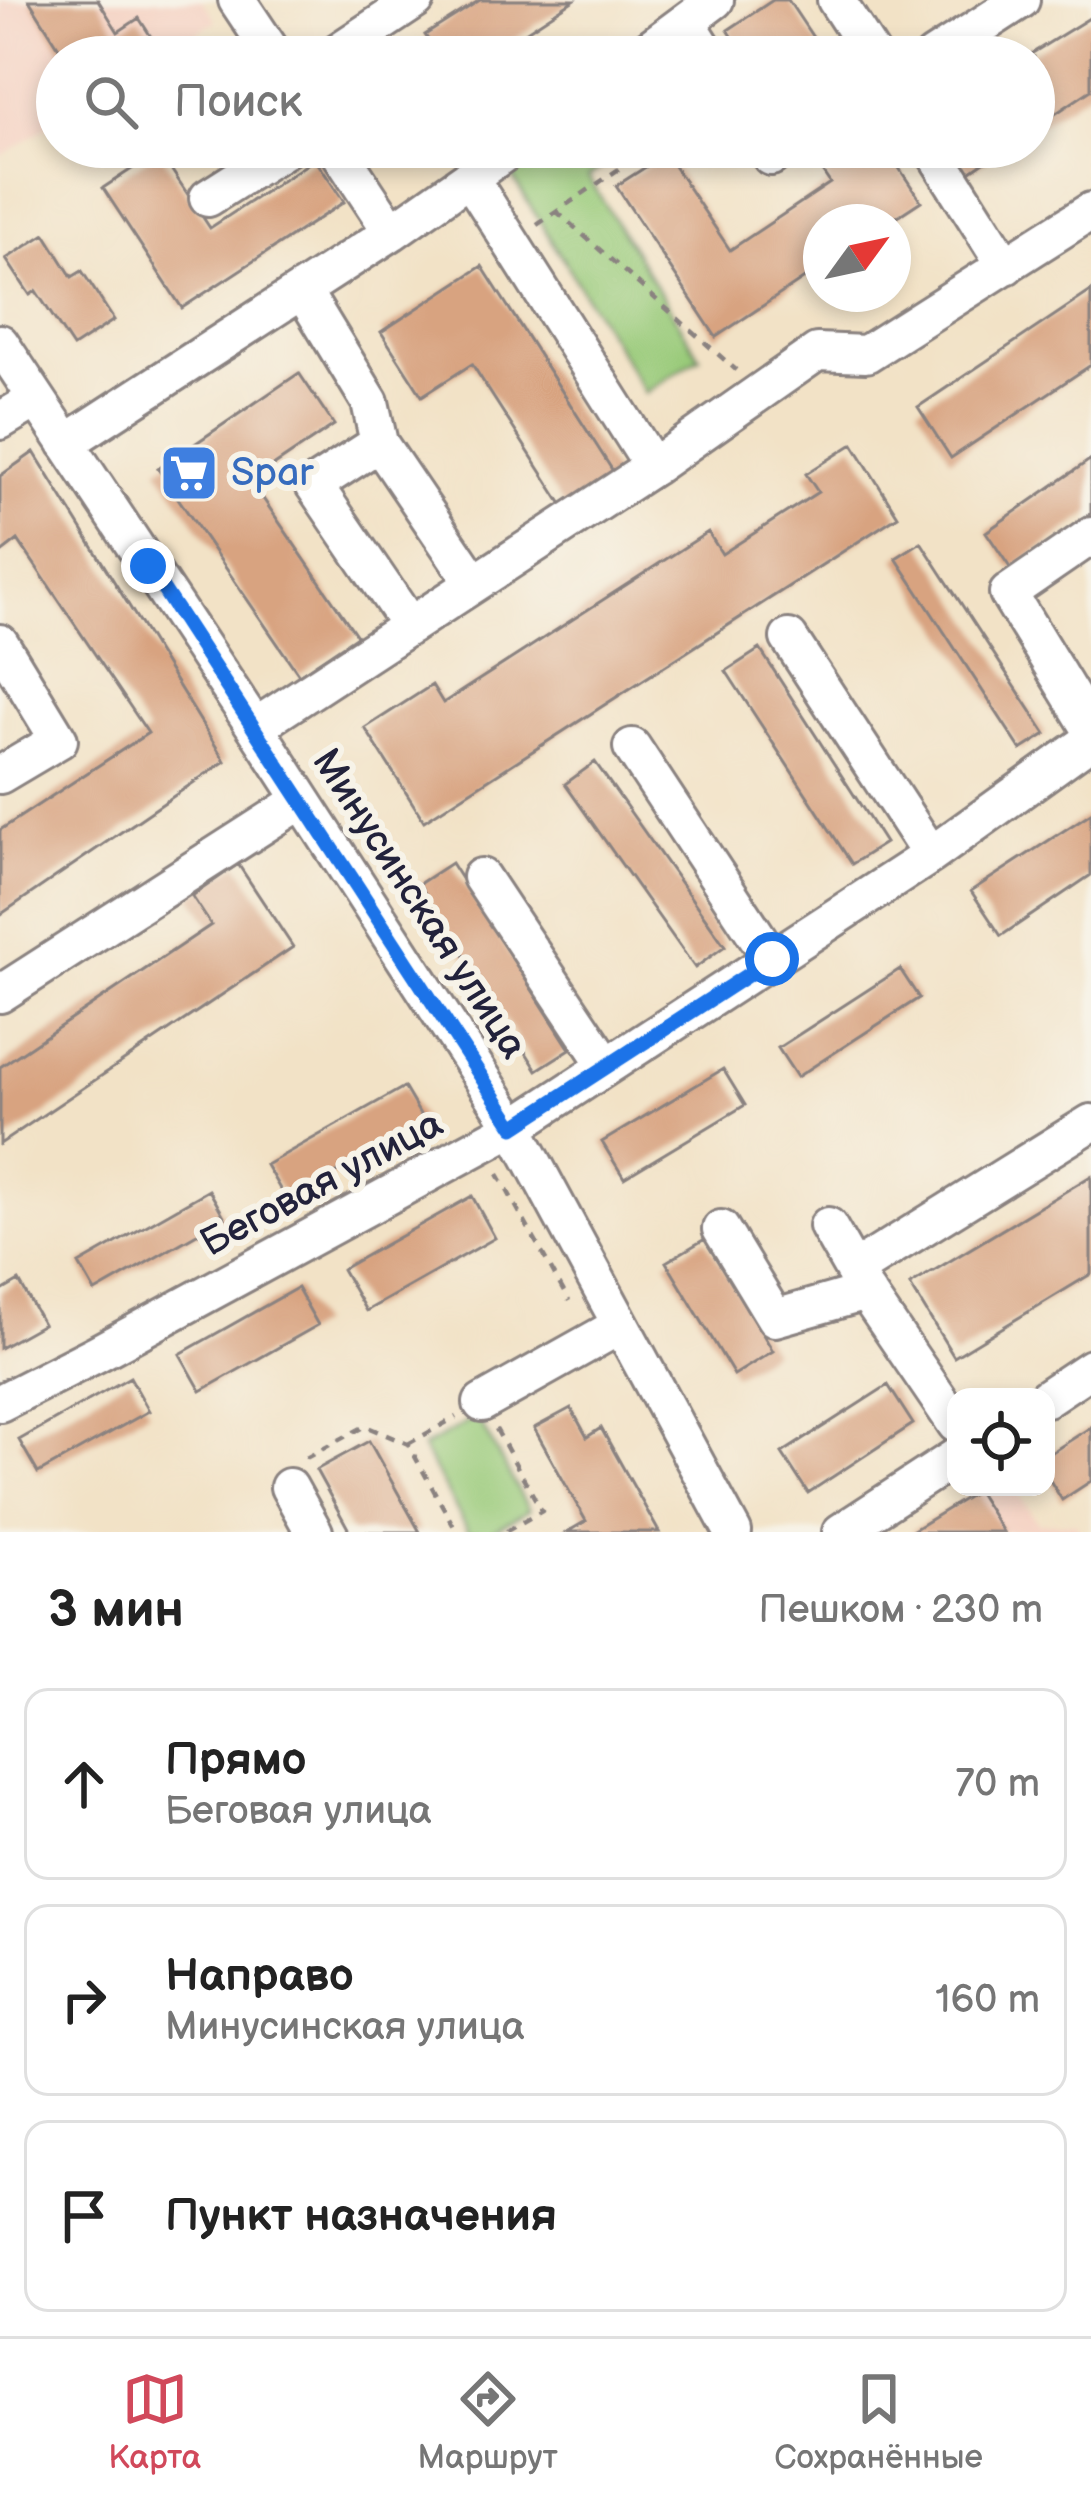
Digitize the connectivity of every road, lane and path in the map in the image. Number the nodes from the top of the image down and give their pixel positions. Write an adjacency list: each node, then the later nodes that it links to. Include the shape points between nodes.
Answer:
1 (416, 0): 7 (street)
2 (836, 0): 9 (street)
3 (1021, 0): 10 (street)
4 (243, 9): 6 (street)
5 (701, 11): 8 (street)
6 (261, 36)
7 (362, 36)
8 (667, 36)
9 (859, 36)
10 (965, 36)
11 (255, 168): 17 (street)
12 (350, 168): 20 (street)
13 (484, 168): 16 (street)
14 (620, 168): 18 (path)
15 (944, 168): 22 (street)
16 (470, 178): 20 (street); 21 (street)
17 (208, 198)
18 (556, 212): 21 (path); 25 (path)
19 (1091, 212): 22 (street)
20 (392, 232): 23 (street)
21 (510, 242): 30 (street)
22 (1006, 266): 25 (street, via 866,354 817,352)
23 (302, 290): 28 (street); 29 (street, via 370,402)
24 (0, 343): 26 (street, Минусинская улица)
25 (760, 392): 30 (street)
26 (37, 399): 27 (street); 28 (street, Минусинская улица)
27 (0, 421)
28 (66, 443): 36 (street, Минусинская улица)
29 (379, 443): 32 (street); 33 (street, via 314,485)
30 (653, 466): 32 (street)
31 (1091, 536): 37 (street, via 1008,592)
32 (474, 584): 33 (street)
33 (410, 626): 36 (street)
34 (789, 638): 41 (street)
35 (0, 644): 39 (street, via 59,740)
36 (255, 728): 40 (street, Минусинская улица)
37 (1088, 745): 41 (street, Беговая улица)
38 (632, 747): 43 (street)
39 (0, 775)
40 (302, 800): 44 (street); 47 (street, Минусинская улица)
41 (931, 855): 43 (street, Беговая улица)
42 (481, 877): 45 (street)
43 (772, 959): 45 (street, Беговая улица)
44 (0, 994)
45 (607, 1066): 47 (street, Беговая улица)
46 (1091, 1123): 50 (street)
47 (514, 1127): 51 (street, Минусинская улица); 54 (street, Беговая улица)
48 (828, 1226): 50 (street)
49 (721, 1229): 50 (street, via 776,1318)
50 (860, 1281): 56 (street)
51 (621, 1325): 55 (street); 63 (street, Минусинская улица)
52 (1091, 1368): 53 (street)
53 (1055, 1392)
54 (0, 1403)
55 (482, 1403): 57 (path); 62 (path, via 542,1511)
56 (947, 1411)
57 (408, 1444): 59 (path, via 365,1426); 61 (path)
58 (947, 1463): 64 (street)
59 (292, 1476): 60 (street)
60 (314, 1532)
61 (457, 1532)
62 (505, 1532)
63 (733, 1532)
64 (841, 1532)

